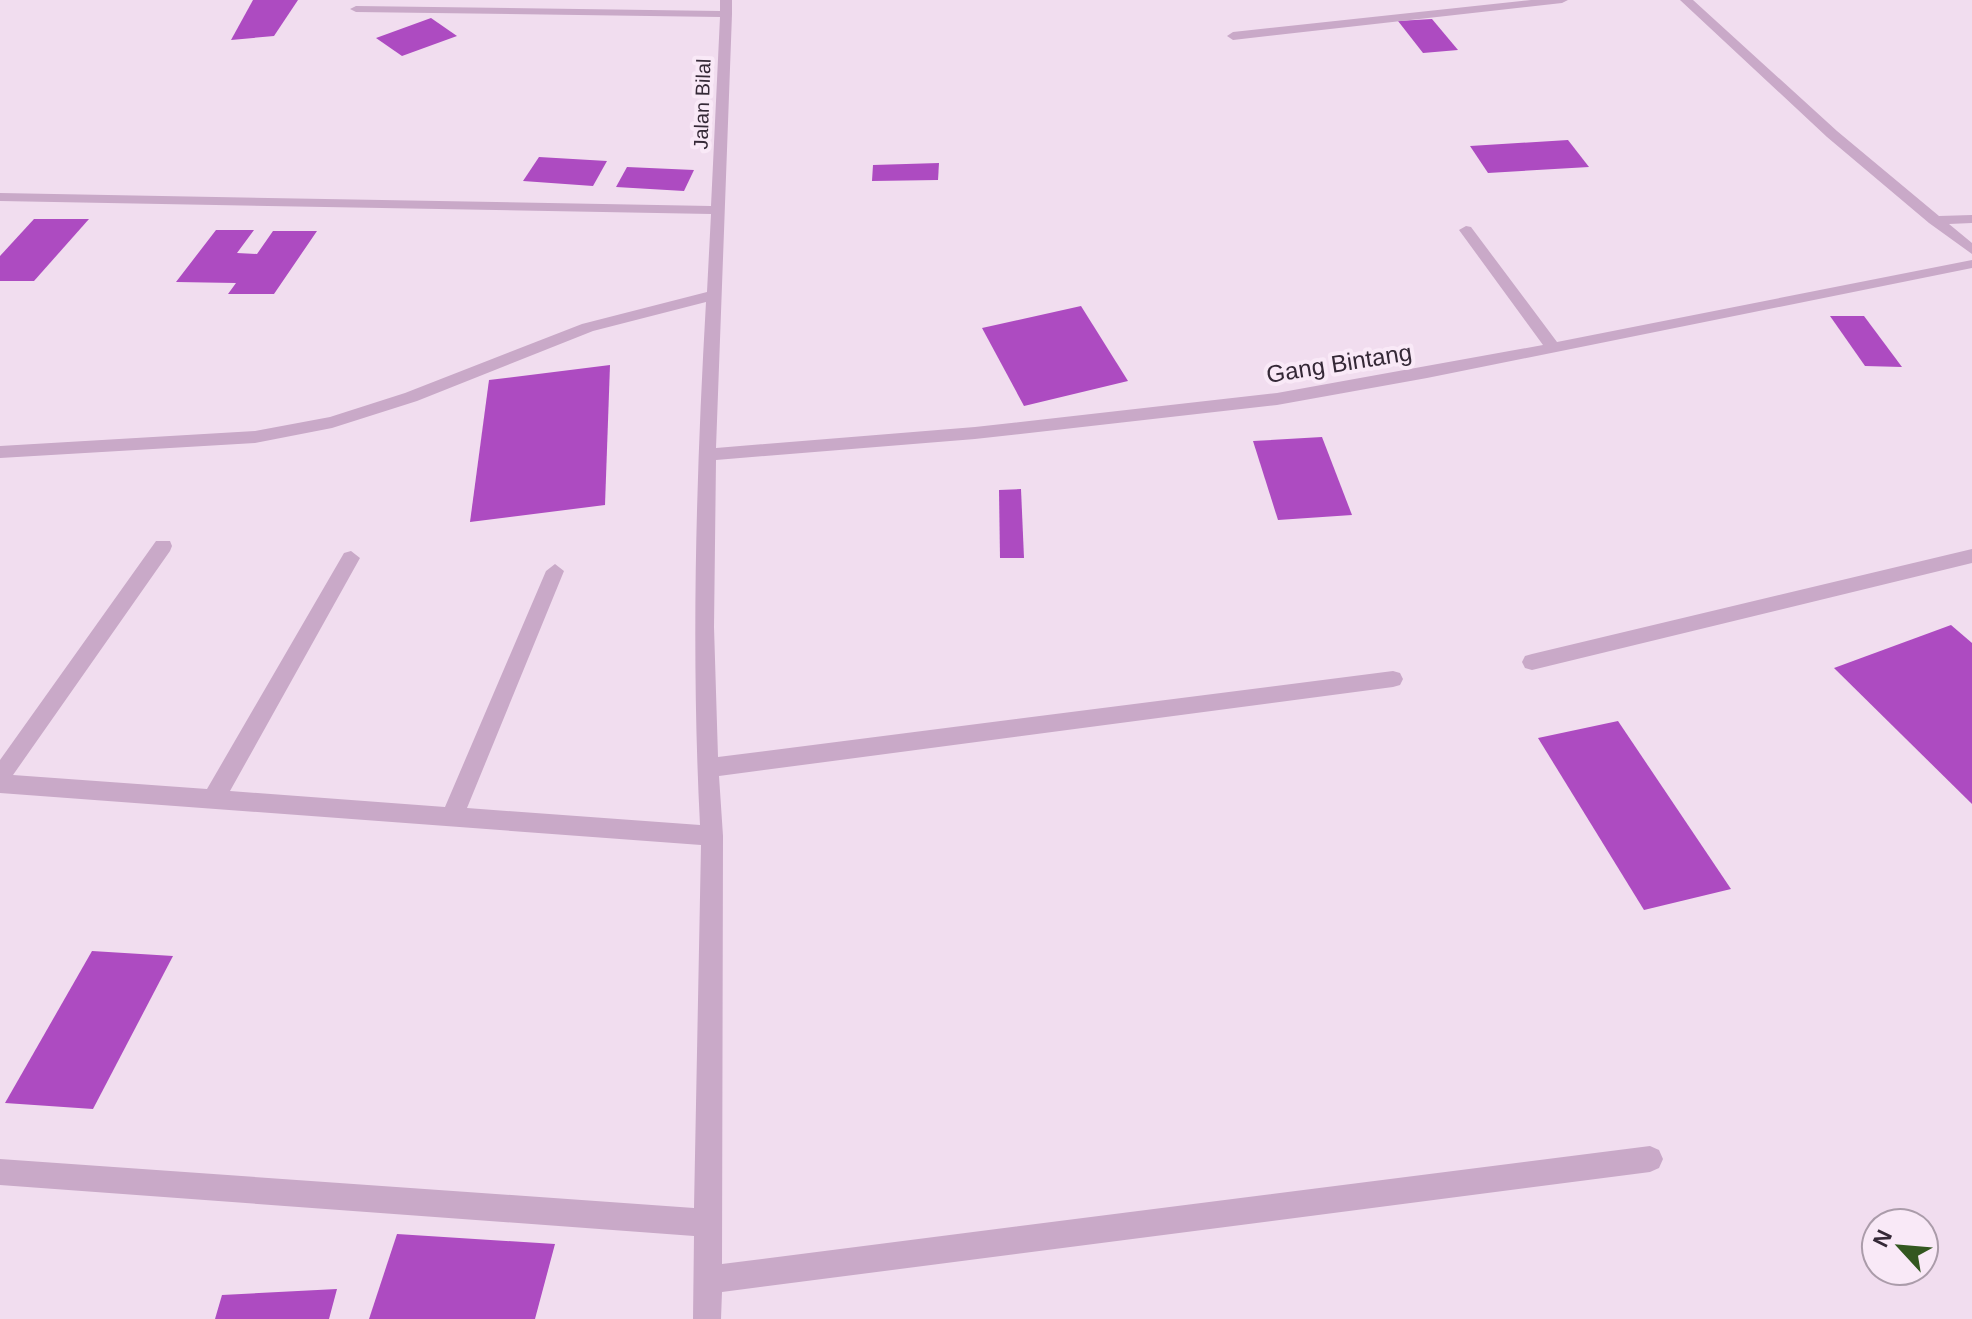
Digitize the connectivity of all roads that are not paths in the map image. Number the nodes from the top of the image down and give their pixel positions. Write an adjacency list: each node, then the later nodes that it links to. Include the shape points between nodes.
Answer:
1 (1562, 0): 5 (street)
2 (1686, 0): 9 (street)
3 (726, 7): 4 (street); 7 (street, Jalan Bilal)
4 (356, 9)
5 (1233, 36)
6 (0, 197): 7 (street)
7 (719, 210): 13 (street, Jalan Bilal)
8 (1972, 219): 9 (street)
9 (1934, 220): 11 (street)
10 (1466, 230): 14 (street)
11 (1972, 250)
12 (1972, 264): 14 (street, Gang Bintang)
13 (715, 295): 15 (street, via 588,327 425,392 332,422 255,437); 16 (street, Jalan Bilal)
14 (1552, 346): 16 (street, Gang Bintang, via 1277,399 975,433)
15 (0, 452)
16 (706, 455): 23 (street, Jalan Bilal)
17 (163, 546): 24 (street)
18 (1972, 556): 21 (street)
19 (351, 558): 26 (street)
20 (555, 571): 27 (street)
21 (1532, 662)
22 (1393, 679): 23 (street)
23 (707, 768): 28 (street, Jalan Bilal)
24 (0, 777)
25 (0, 784): 26 (street)
26 (213, 800): 27 (street)
27 (452, 817): 28 (street)
28 (712, 836): 31 (street, Jalan Bilal)
29 (1650, 1159): 32 (street)
30 (0, 1172): 31 (street)
31 (709, 1223): 32 (street, Jalan Bilal)
32 (708, 1280): 33 (street, Jalan Bilal)
33 (707, 1319)

